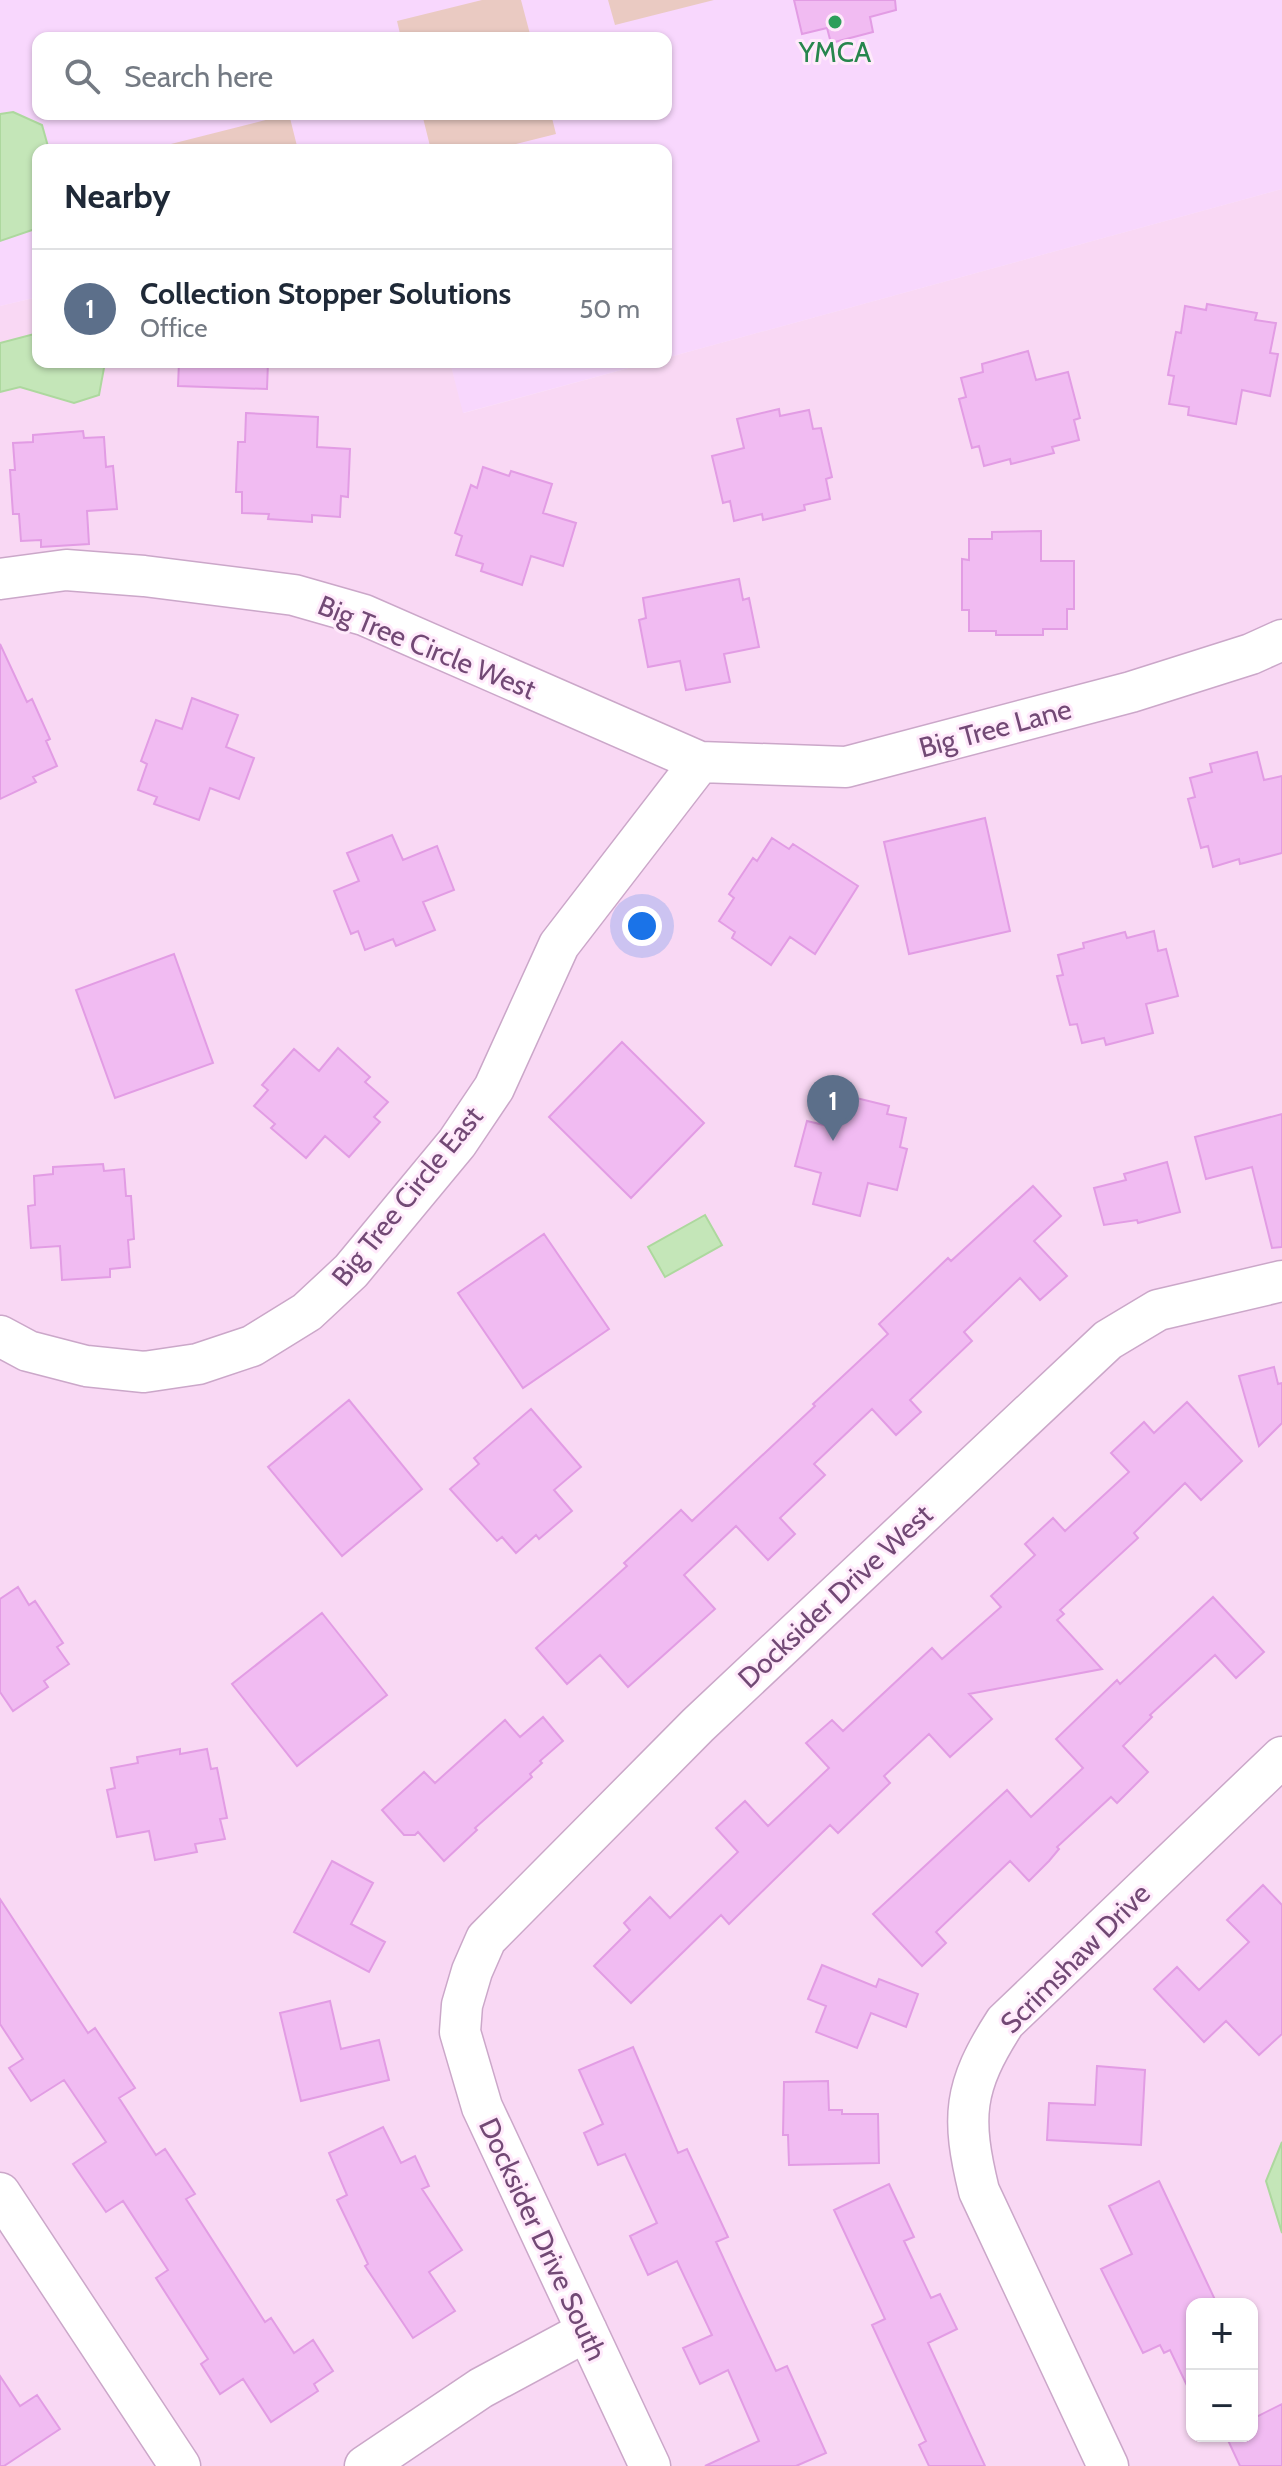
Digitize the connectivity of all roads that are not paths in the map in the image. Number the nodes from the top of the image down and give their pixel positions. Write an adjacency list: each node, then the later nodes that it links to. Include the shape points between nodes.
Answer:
1 (0, 579): 3 (street, Big Tree Circle West, via 66,570 294,595 364,615)
2 (1282, 640): 3 (street, Big Tree Lane, via 1131,692 846,767)
3 (700, 762): 5 (street, Big Tree Circle East, via 559,945 494,1088 457,1143 351,1271 307,1312 252,1346 198,1364 144,1372 86,1366 28,1351)
4 (1282, 1281): 7 (street, Docksider Drive West, via 1158,1310 1108,1340 698,1725 486,1939)
5 (0, 1336)
6 (1282, 1757): 13 (street, Scrimshaw Drive, via 1005,2022 982,2057 968,2101 968,2147 979,2191)
7 (462, 2005): 9 (street, Docksider Drive South, via 460,2032 482,2107)
8 (0, 2193): 10 (street)
9 (587, 2331): 11 (street, via 481,2388); 12 (street, Docksider Drive South)
10 (180, 2466)
11 (365, 2466)
12 (650, 2466)
13 (1108, 2466)

